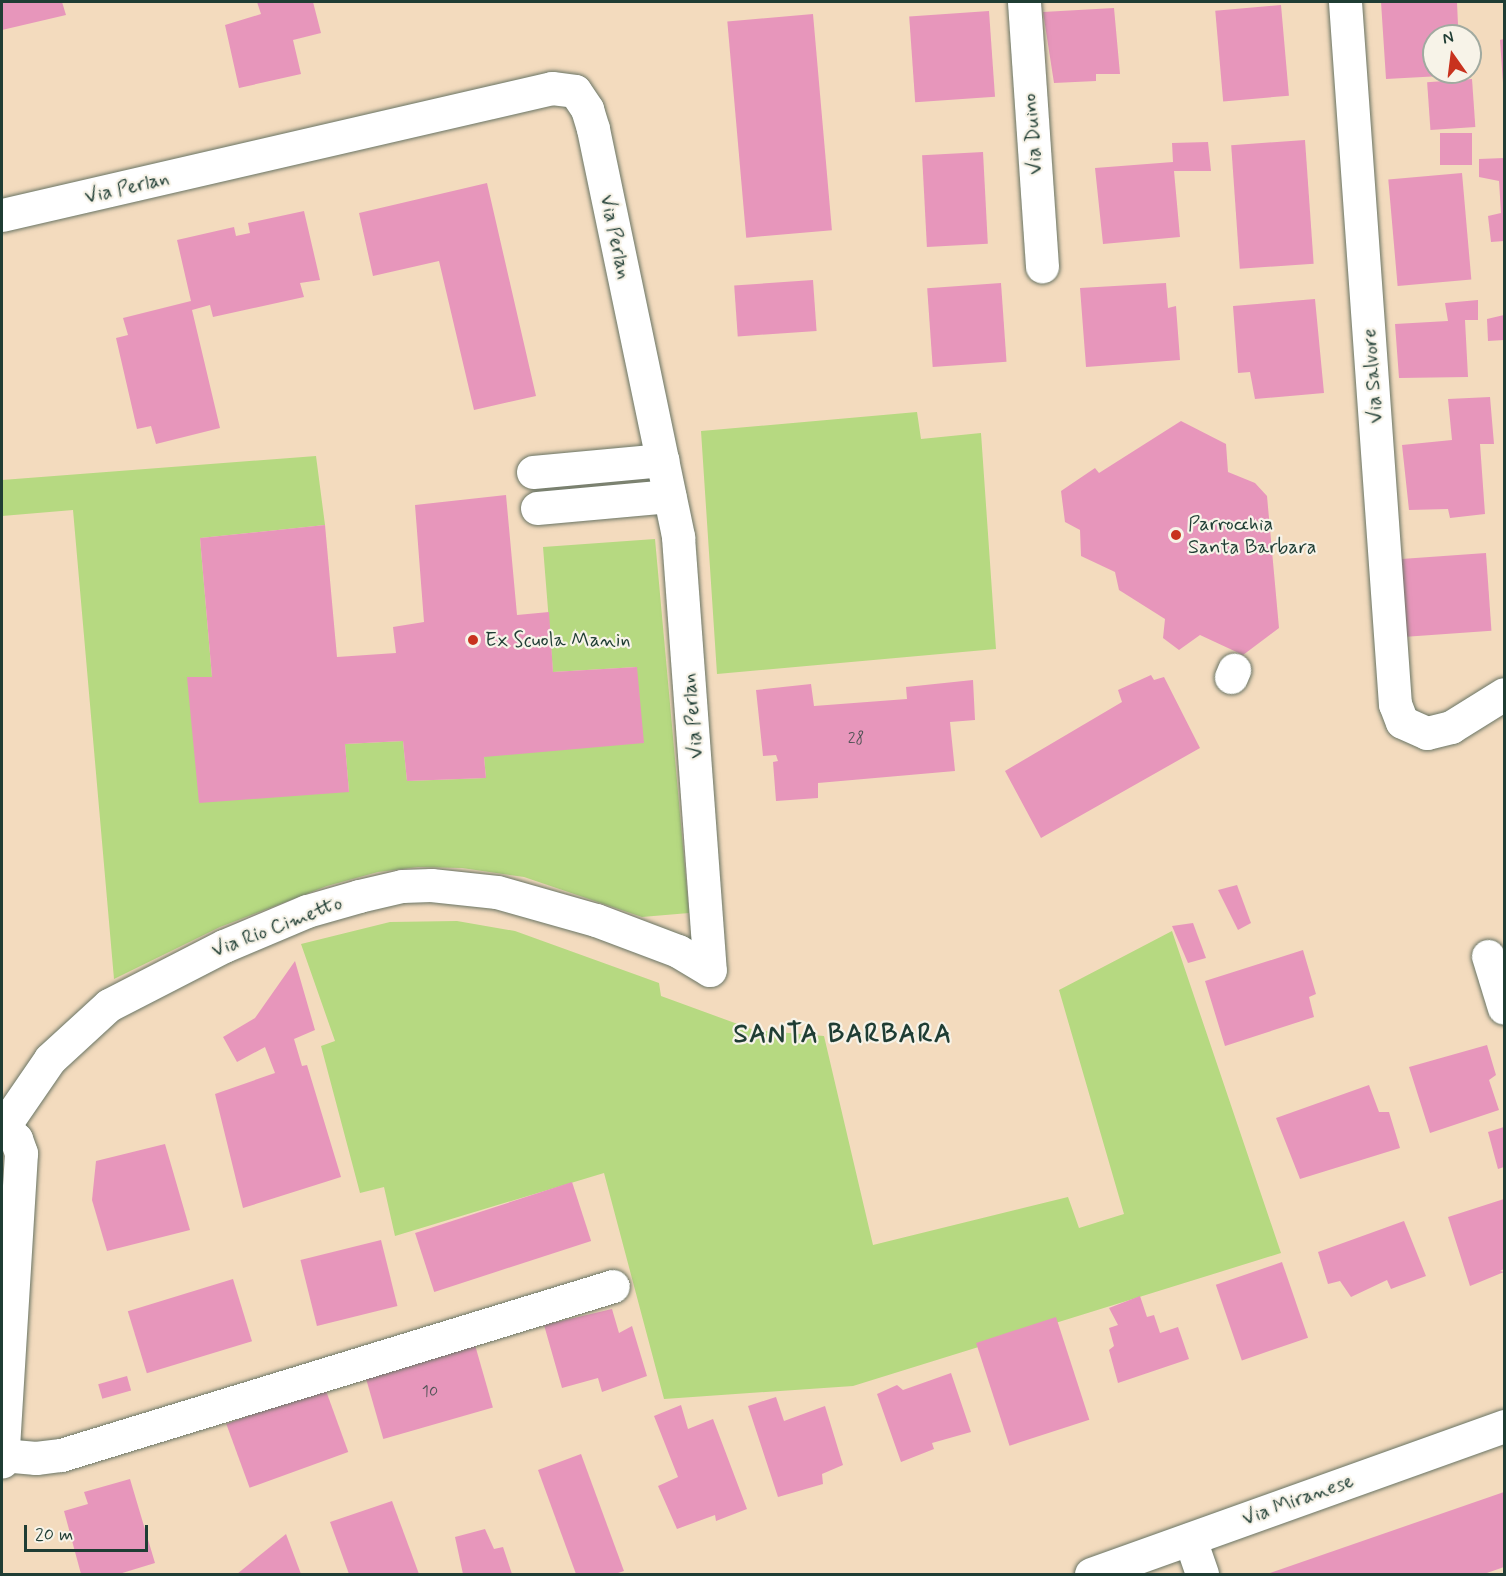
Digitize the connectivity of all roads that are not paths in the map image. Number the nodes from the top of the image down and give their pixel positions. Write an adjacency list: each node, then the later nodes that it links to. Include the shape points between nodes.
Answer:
1 (1024, 2): 4 (street, Via Duino)
2 (1345, 2): 9 (street, Via Salvore, via 1395,704 1402,722 1427,733 1451,727)
3 (2, 215): 5 (street, Via Perlan, via 541,90 575,91 587,109 593,129)
4 (1042, 266)
5 (662, 460): 6 (street); 7 (street, Via Perlan)
6 (533, 472)
7 (669, 496): 8 (street); 11 (street, Via Perlan, via 678,537 708,899)
8 (537, 508)
9 (1504, 694)
10 (1488, 956): 12 (street)
11 (710, 970): 13 (street, Via Rio Cimetto, via 678,951 534,900 431,885 402,886 307,911 224,946 109,1005 77,1031 39,1072)
12 (1504, 1008)
13 (3, 1125): 16 (street, via 21,1153)
14 (613, 1286): 16 (street, via 61,1455)
15 (1503, 1432): 18 (street, Via Miranese)
16 (2, 1455): 17 (street)
17 (2, 1461)
18 (1190, 1539): 19 (street, Via Miranese); 20 (street)
19 (1091, 1575)
20 (1202, 1575)

